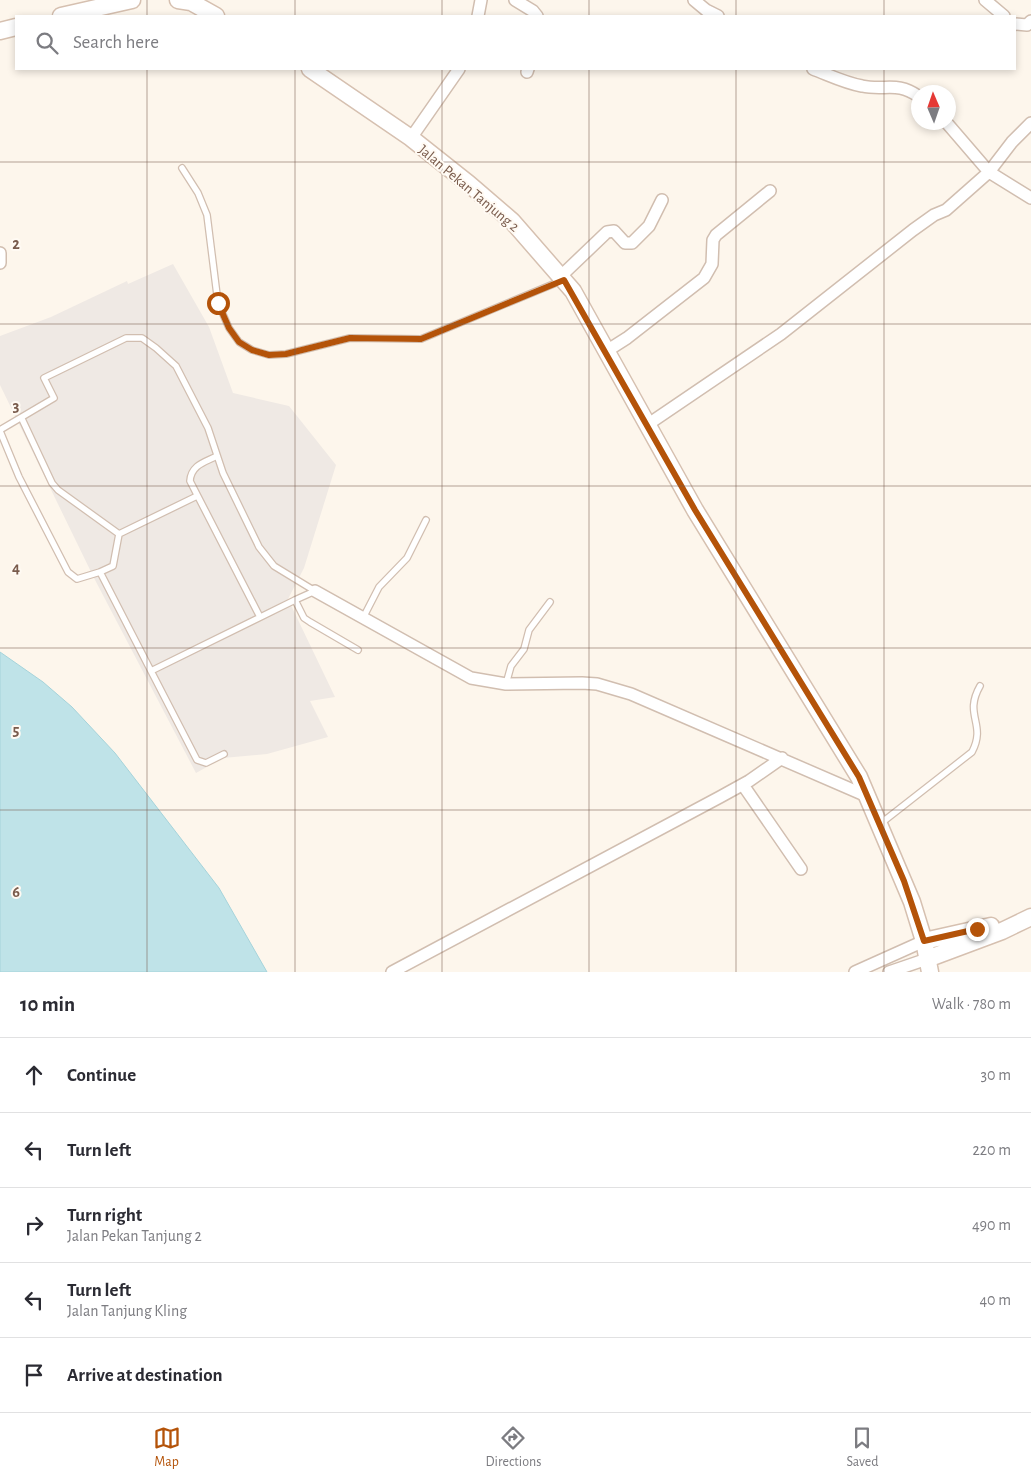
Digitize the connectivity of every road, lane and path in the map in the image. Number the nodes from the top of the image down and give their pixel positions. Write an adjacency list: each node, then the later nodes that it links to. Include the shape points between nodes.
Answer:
1 (132, 0): 7 (street)
2 (178, 0): 8 (street, via 191,2)
3 (481, 0): 9 (street)
4 (515, 0): 10 (street)
5 (694, 0): 11 (street)
6 (985, 0): 12 (street)
7 (65, 15)
8 (214, 15)
9 (478, 15)
10 (536, 15)
11 (716, 15)
12 (1003, 15)
13 (1031, 22): 14 (street)
14 (1016, 24)
15 (15, 27): 16 (street)
16 (0, 31)
17 (312, 70): 23 (street, Jalan Pekan Tanjung 2)
18 (458, 70): 23 (street)
19 (817, 70): 20 (street, via 862,86 897,86)
20 (911, 91)
21 (1031, 123): 25 (street)
22 (953, 130): 25 (street)
23 (411, 138): 31 (street, Jalan Pekan Tanjung 2, via 512,221)
24 (182, 168): 31 (lane, via 207,215 218,303 229,328 239,342 269,355 286,354 350,338 421,339)
25 (989, 172): 27 (street); 34 (street, via 946,210 913,230 781,334)
26 (770, 191): 32 (street, via 716,235 712,264 704,278)
27 (1031, 198)
28 (662, 200): 31 (street, via 649,226 632,243 625,243 614,231 607,232)
29 (0, 253): 30 (street)
30 (0, 262)
31 (563, 278): 32 (street, Jalan Pekan Tanjung 2)
32 (605, 352): 34 (street, Jalan Pekan Tanjung 2)
33 (22, 419): 35 (lane); 36 (lane, via 54,398 44,378 126,338 137,337 156,348 176,366 208,428); 39 (lane, via 52,483)
34 (647, 426): 53 (street, Jalan Pekan Tanjung 2)
35 (0, 430): 40 (lane, via 19,477 68,572 78,580)
36 (217, 456): 37 (lane, via 193,470 190,481); 41 (lane, via 262,552 274,566)
37 (197, 496): 39 (lane); 44 (lane)
38 (426, 520): 45 (lane, via 407,558 379,587)
39 (119, 534): 40 (lane, via 112,566)
40 (100, 572): 47 (lane)
41 (315, 591): 42 (lane); 45 (street)
42 (295, 600): 44 (lane); 46 (lane, via 304,618)
43 (550, 602): 48 (lane, via 529,630 524,649 511,666)
44 (260, 617): 47 (lane)
45 (363, 618): 48 (street, via 471,678)
46 (358, 650)
47 (151, 671): 50 (lane, via 197,760 206,763)
48 (506, 684): 51 (street, via 597,684 656,703)
49 (980, 686): 54 (lane, via 972,703 978,734 972,752)
50 (224, 754)
51 (782, 758): 52 (street); 53 (street)
52 (743, 785): 55 (street); 59 (street)
53 (869, 797): 54 (street, Jalan Pekan Tanjung 2)
54 (880, 824): 57 (street, Jalan Pekan Tanjung 2)
55 (801, 869)
56 (1026, 919): 57 (street); 58 (street)
57 (924, 941): 58 (street, Jalan Pekan Tanjung 2); 60 (street)
58 (929, 966): 61 (street)
59 (392, 972)
60 (855, 972)
61 (888, 972)

